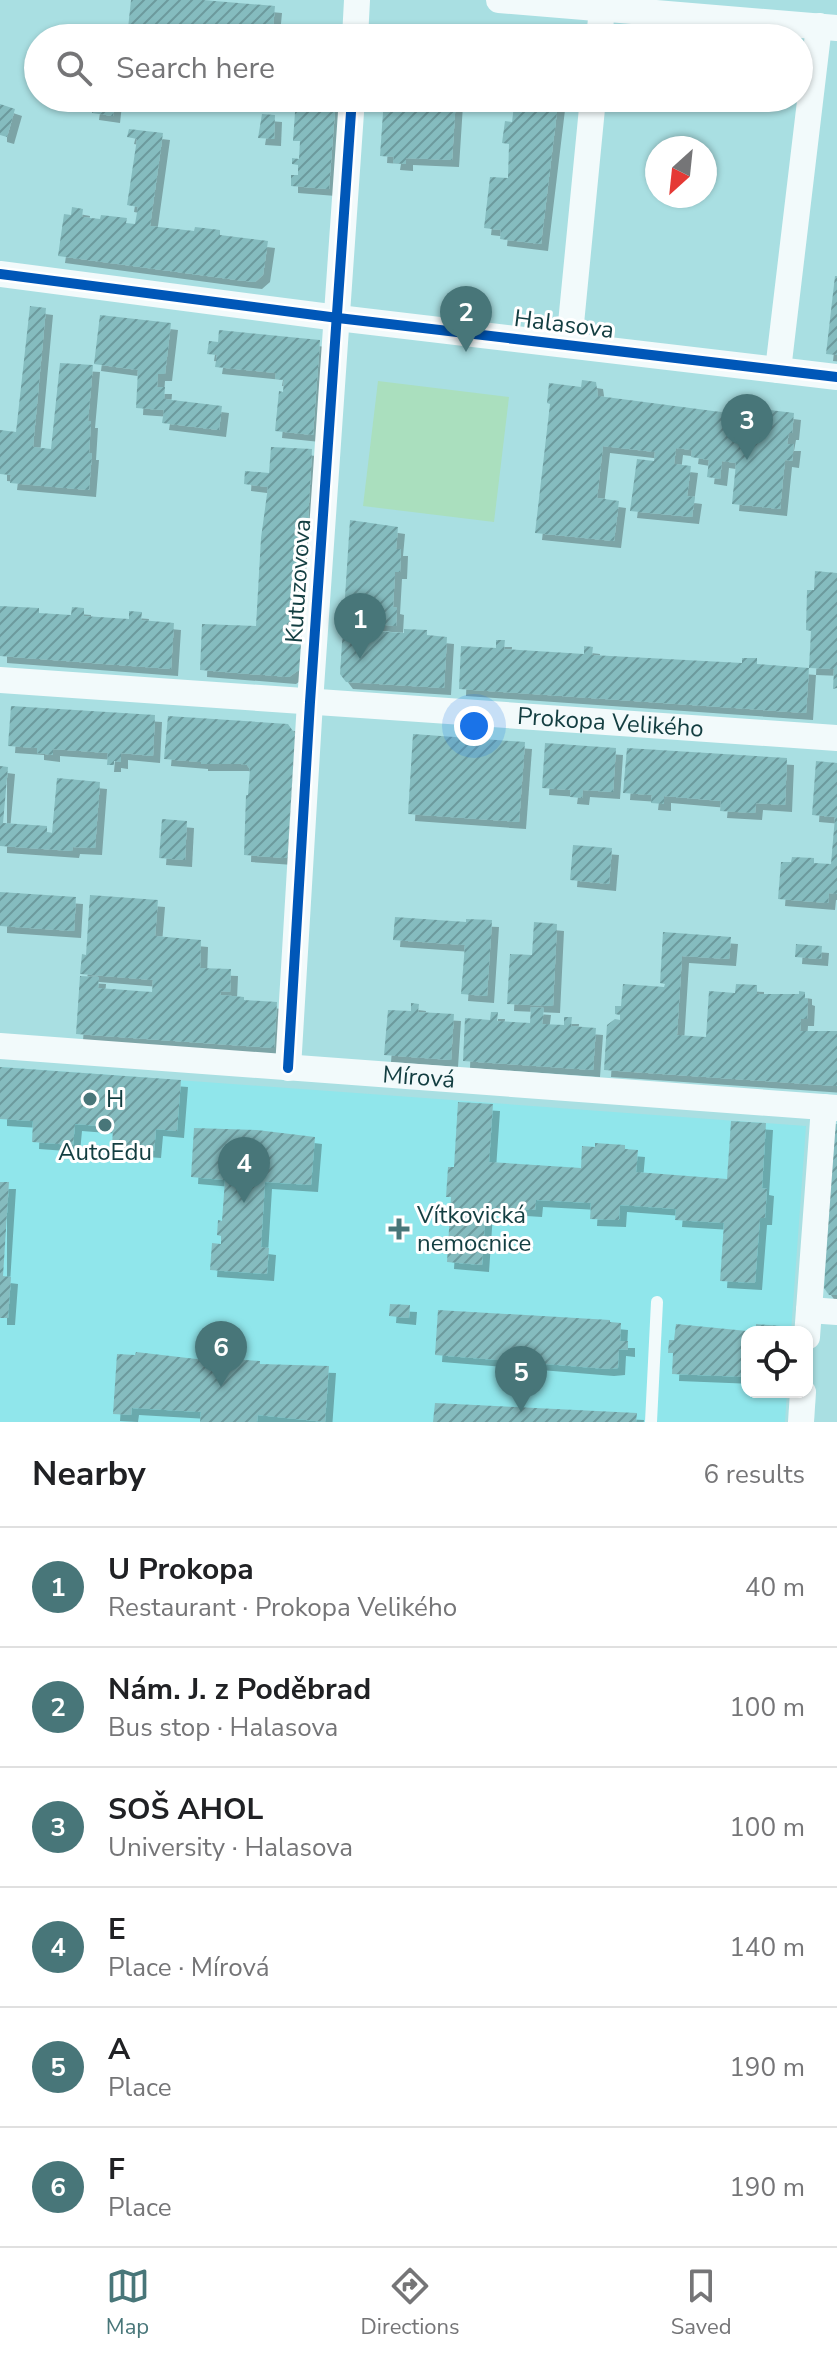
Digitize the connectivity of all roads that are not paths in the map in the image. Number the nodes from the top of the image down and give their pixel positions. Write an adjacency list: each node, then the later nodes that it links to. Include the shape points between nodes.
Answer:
1 (357, 0): 4 (street)
2 (499, 0): 3 (street)
3 (603, 5): 5 (street)
4 (356, 24)
5 (797, 24)
6 (828, 27): 12 (street)
7 (351, 112): 10 (street, Kutuzovova)
8 (592, 112): 11 (street)
9 (0, 274): 10 (street, Halasova)
10 (338, 318): 11 (street, Halasova); 15 (street, Kutuzovova)
11 (569, 344): 12 (street, Halasova)
12 (778, 370): 13 (street, Halasova)
13 (837, 377)
14 (0, 680): 15 (street, Prokopa Velikého)
15 (310, 702): 16 (street, Prokopa Velikého); 18 (street, Kutuzovova)
16 (837, 738)
17 (0, 1046): 18 (street, Mírová)
18 (288, 1068): 19 (street, Mírová)
19 (831, 1107): 21 (street)
20 (657, 1302): 25 (lane)
21 (809, 1310): 22 (street); 23 (street)
22 (837, 1312)
23 (808, 1326)
24 (803, 1398): 26 (street)
25 (651, 1422)
26 (801, 1422)

